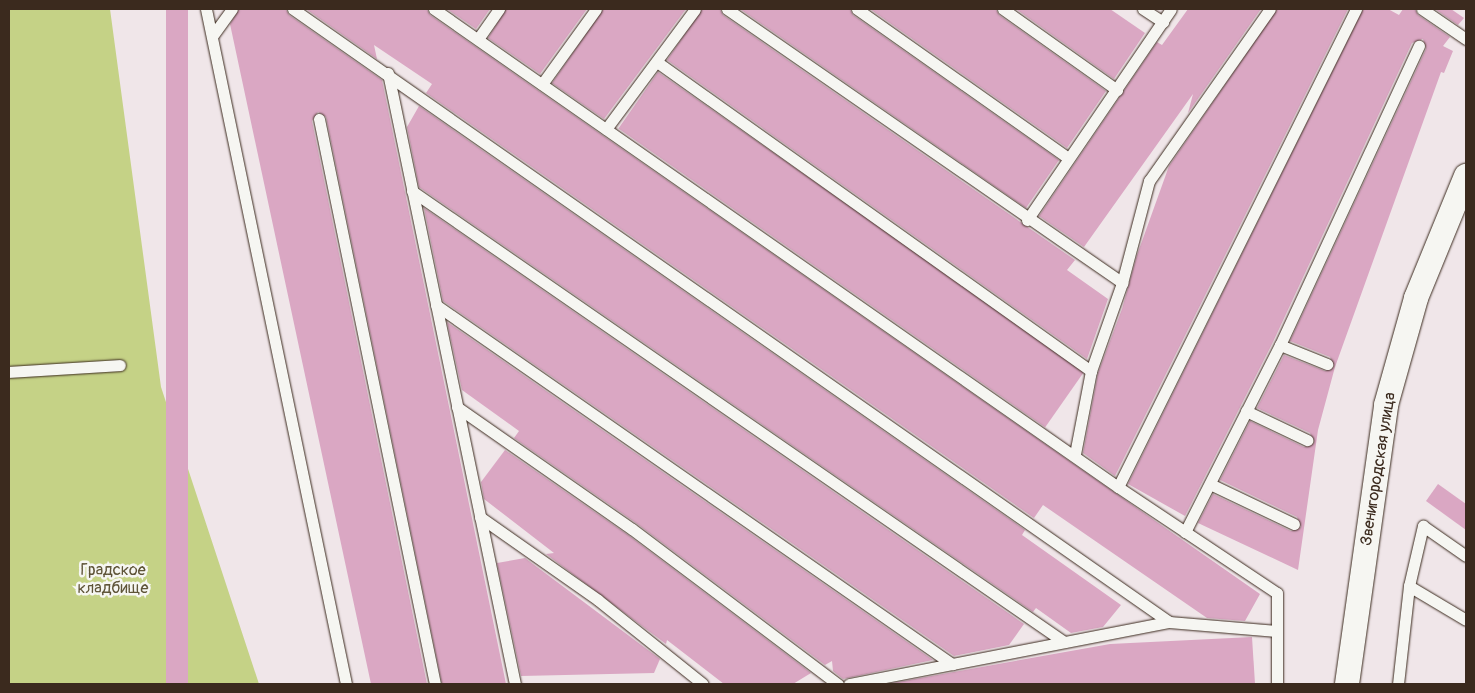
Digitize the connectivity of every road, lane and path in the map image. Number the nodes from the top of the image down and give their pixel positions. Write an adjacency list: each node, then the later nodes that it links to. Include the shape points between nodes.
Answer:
1 (206, 9): 17 (lane)
2 (232, 9): 17 (lane)
3 (293, 9): 22 (lane)
4 (434, 9): 18 (lane)
5 (499, 9): 18 (lane)
6 (596, 9): 23 (lane)
7 (695, 9): 21 (lane)
8 (727, 9): 30 (lane)
9 (858, 9): 27 (lane)
10 (1003, 9): 24 (lane)
11 (1143, 9): 16 (lane)
12 (1171, 9): 16 (lane)
13 (1270, 9): 31 (lane, via 1149,181)
14 (1356, 9): 43 (lane)
15 (1422, 9): 19 (lane)
16 (1162, 22): 24 (lane)
17 (213, 35): 54 (lane)
18 (478, 39): 23 (lane)
19 (1466, 39)
20 (1419, 46): 33 (lane)
21 (657, 62): 26 (lane); 36 (lane)
22 (388, 74): 29 (lane); 50 (lane)
23 (542, 84): 26 (lane)
24 (1117, 90): 27 (lane)
25 (319, 119): 55 (lane)
26 (606, 129): 41 (lane)
27 (1068, 158): 30 (lane)
28 (1466, 176): 61 (street, Звенигородская улица, via 1416,298 1386,405)
29 (412, 191): 32 (lane); 52 (lane)
30 (1027, 220): 31 (lane)
31 (1122, 283): 36 (lane)
32 (436, 305): 38 (lane); 53 (lane)
33 (1280, 345): 34 (lane); 39 (lane)
34 (1327, 364)
35 (120, 365): 37 (lane)
36 (1091, 371): 41 (lane)
37 (9, 372)
38 (457, 408): 44 (lane); 58 (lane, via 632,529)
39 (1246, 411): 40 (lane); 42 (lane)
40 (1307, 440)
41 (1075, 454): 43 (lane)
42 (1210, 484): 45 (lane); 46 (lane)
43 (1118, 487): 46 (lane)
44 (480, 516): 56 (lane); 57 (lane, via 598,600)
45 (1294, 524)
46 (1185, 532): 51 (lane, via 1277,594)
47 (1466, 556): 48 (lane, via 1423,526)
48 (1409, 586): 49 (lane); 62 (lane)
49 (1466, 620)
50 (1169, 622): 51 (lane); 52 (lane)
51 (1277, 631): 60 (lane)
52 (1064, 642): 53 (lane)
53 (952, 664): 59 (lane)
54 (346, 684)
55 (435, 684)
56 (515, 684)
57 (703, 684)
58 (838, 684)
59 (849, 684)
60 (1276, 684)
61 (1347, 684)
62 (1398, 684)

